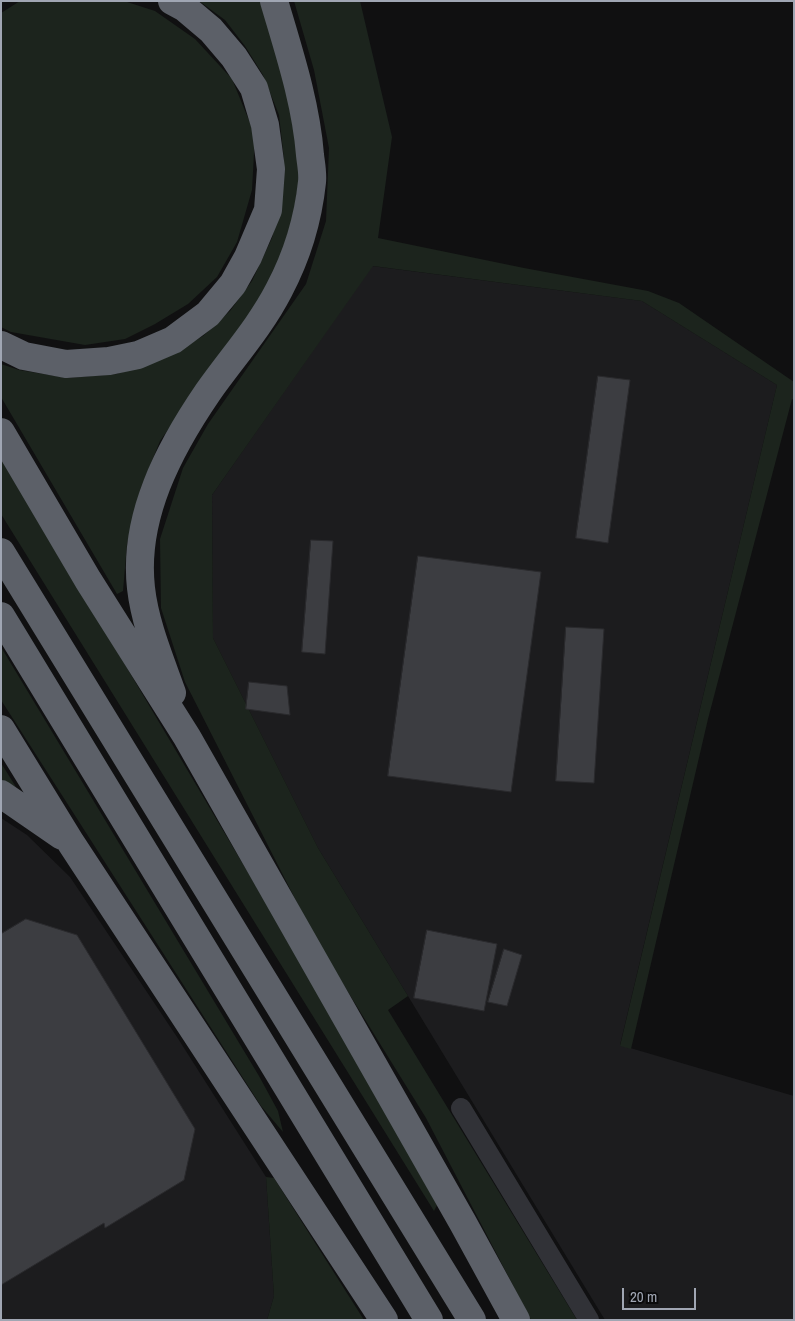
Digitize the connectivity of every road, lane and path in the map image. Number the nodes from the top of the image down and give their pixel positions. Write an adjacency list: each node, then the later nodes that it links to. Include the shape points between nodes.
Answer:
1 (172, 1): 3 (highway, via 211,30 234,57 254,88 265,125 271,169 268,210 248,257 233,284 208,314 173,340 138,355 66,364 24,356)
2 (274, 1): 8 (highway, via 308,133 312,180 298,250 279,290 254,330 179,439 148,508 141,543 141,588 148,620)
3 (1, 345)
4 (1, 432): 8 (highway, via 88,580)
5 (1, 552): 14 (highway)
6 (1, 616): 13 (highway)
7 (1, 729): 10 (highway)
8 (187, 737): 15 (highway)
9 (1, 794): 10 (highway)
10 (71, 843): 12 (highway)
11 (461, 1108): 16 (street)
12 (384, 1320)
13 (429, 1320)
14 (472, 1320)
15 (516, 1320)
16 (589, 1320)

